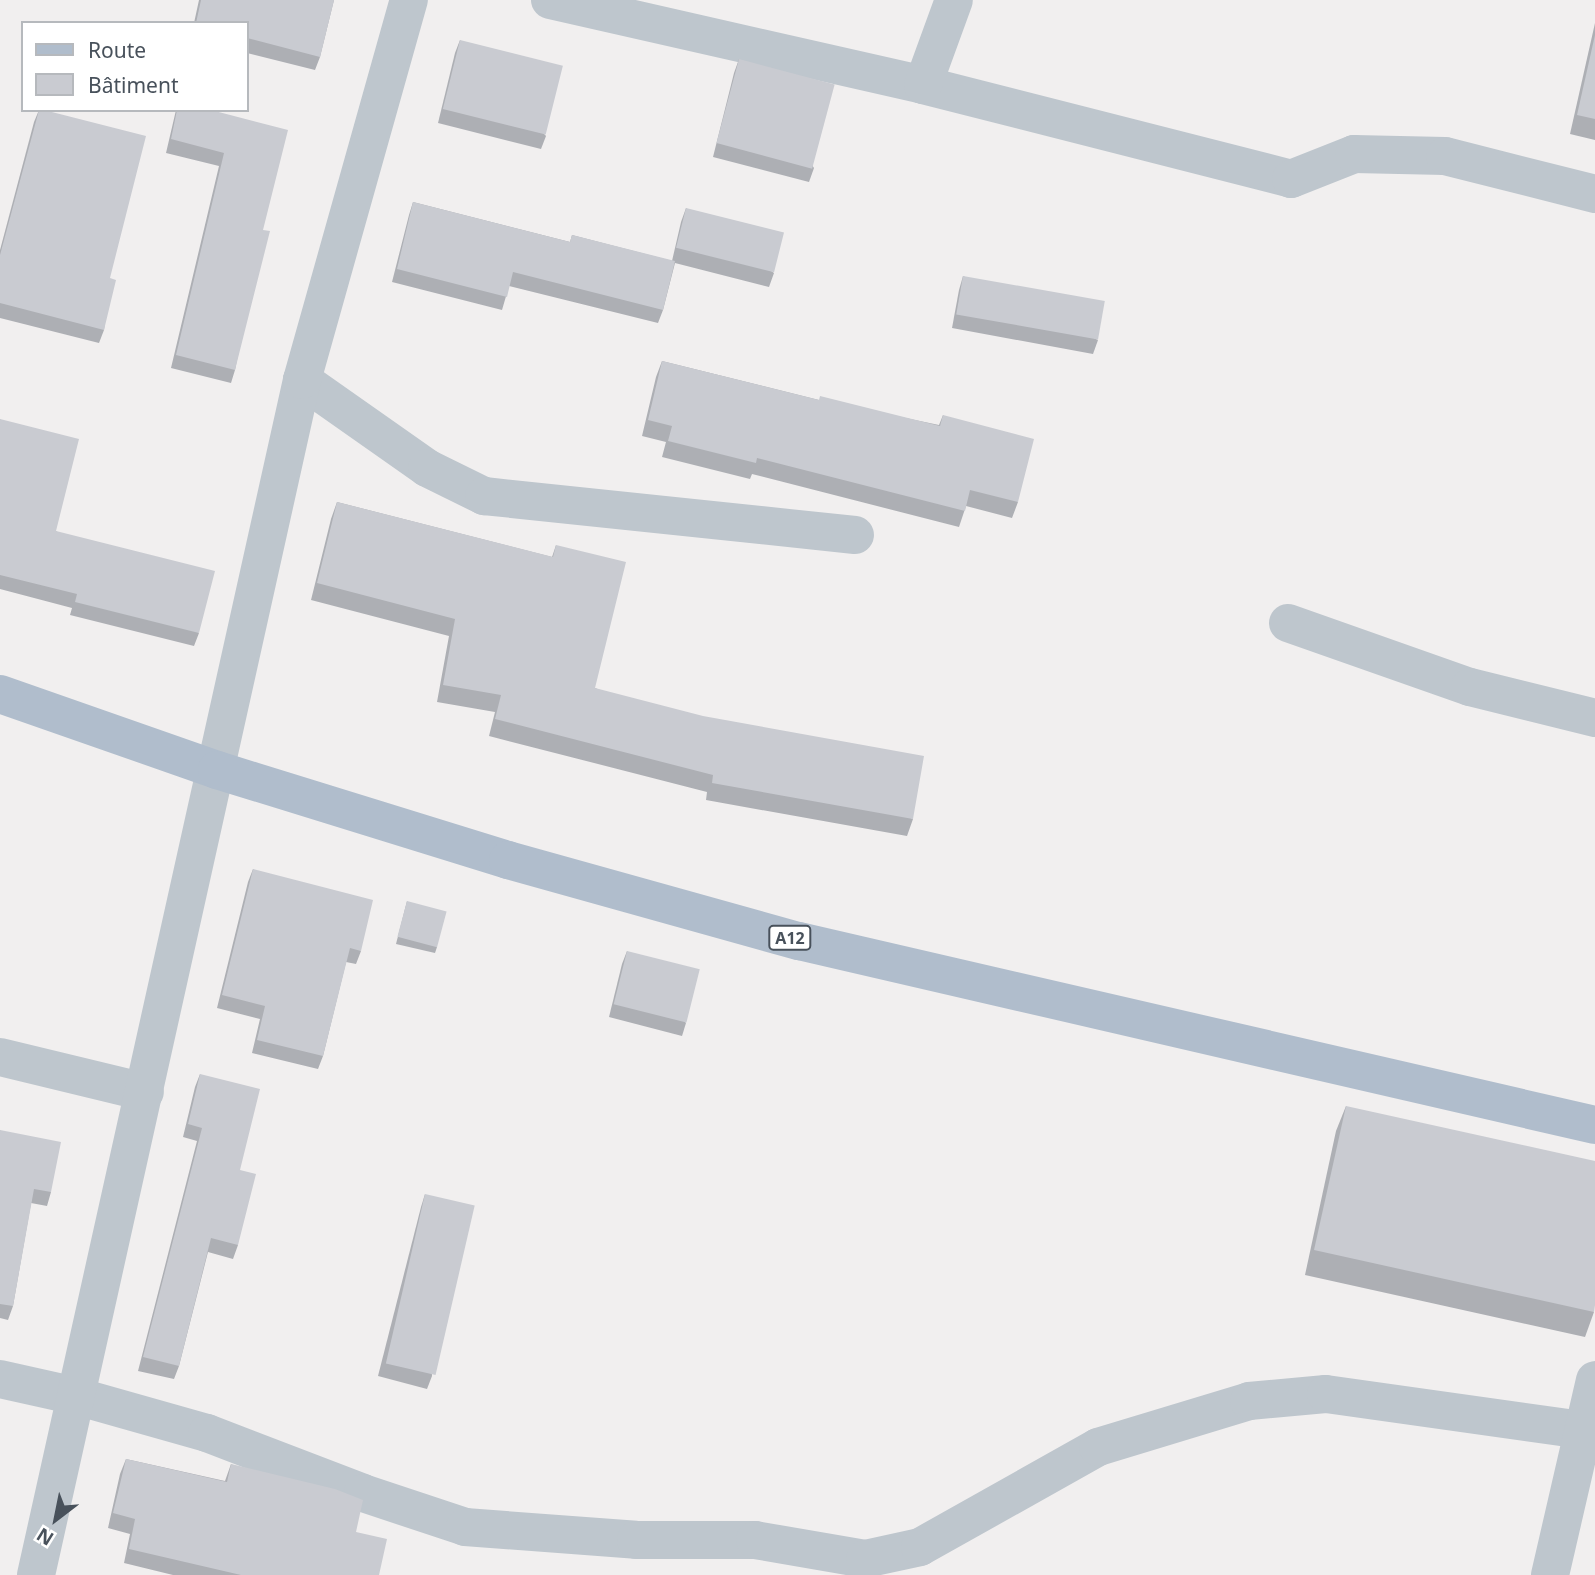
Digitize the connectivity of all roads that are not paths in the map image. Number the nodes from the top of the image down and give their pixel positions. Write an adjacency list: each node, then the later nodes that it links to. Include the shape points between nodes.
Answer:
1 (409, 0): 6 (street)
2 (550, 0): 4 (street)
3 (954, 0): 4 (street)
4 (923, 85): 5 (street, via 1291,179 1354,155 1445,156)
5 (1595, 194)
6 (302, 380): 7 (street, via 427,468 484,496); 11 (street)
7 (855, 536)
8 (1288, 623): 10 (street, via 1471,687)
9 (0, 694): 11 (main road, A12)
10 (1595, 718)
11 (217, 770): 13 (street); 14 (main road, A12, via 508,860 800,941)
12 (0, 1058): 13 (street)
13 (145, 1092): 17 (street)
14 (1595, 1125)
15 (0, 1379): 17 (street)
16 (1595, 1380): 18 (street)
17 (76, 1396): 18 (street, via 207,1433 465,1527 636,1540 755,1540 865,1559 920,1547 1098,1447 1249,1401 1326,1394); 19 (street)
18 (1582, 1430): 20 (street)
19 (36, 1575)
20 (1550, 1575)

